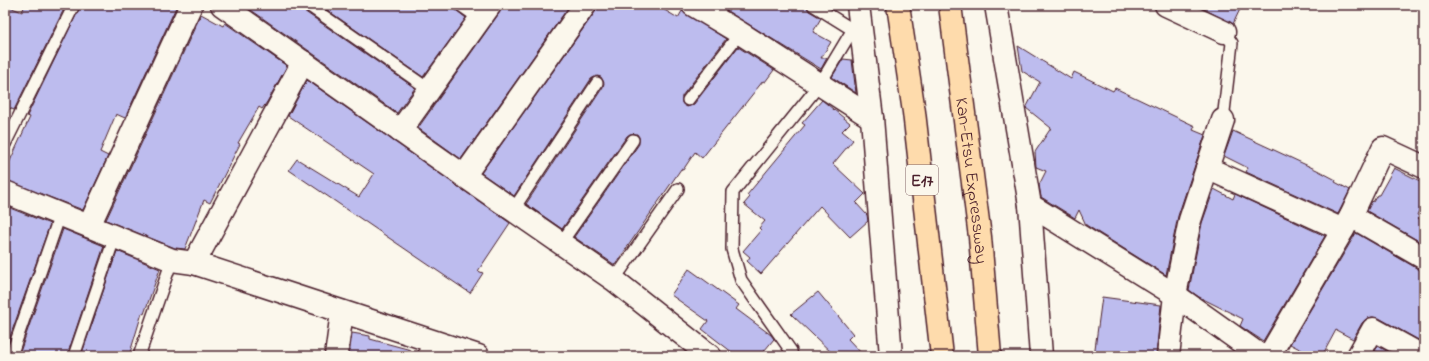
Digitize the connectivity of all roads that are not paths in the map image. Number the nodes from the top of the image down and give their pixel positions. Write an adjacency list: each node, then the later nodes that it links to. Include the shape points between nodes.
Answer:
1 (74, 5): 29 (lane)
2 (191, 5): 39 (street)
3 (222, 5): 20 (street)
4 (308, 5): 23 (lane)
5 (460, 5): 16 (lane)
6 (585, 5): 32 (street)
7 (693, 5): 14 (street)
8 (813, 5): 17 (lane)
9 (858, 5): 17 (street)
10 (898, 5): 57 (highway, E17, via 914,112)
11 (950, 5): 58 (highway, Kan-Etsu Expressway, via 980,237)
12 (996, 5): 35 (street)
13 (1166, 5): 15 (street)
14 (719, 11): 19 (street)
15 (1195, 11): 18 (street)
16 (485, 12): 23 (street)
17 (858, 32): 22 (lane); 25 (street)
18 (1224, 32): 26 (lane, via 1232,43)
19 (740, 33): 22 (street); 24 (lane)
20 (303, 62): 27 (street); 44 (street)
21 (597, 83): 36 (lane)
22 (820, 84): 25 (street); 55 (lane, via 733,192 732,249 741,280)
23 (430, 90): 27 (street)
24 (688, 100)
25 (872, 118): 56 (street)
26 (1223, 120): 31 (street)
27 (400, 131): 32 (street)
28 (633, 140): 41 (lane)
29 (5, 144)
30 (1424, 166): 38 (street, via 1383,148)
31 (1207, 168): 38 (street); 46 (street, via 1190,220)
32 (464, 176): 36 (street)
33 (678, 189): 45 (lane)
34 (5, 192): 37 (street)
35 (1030, 205): 46 (street); 59 (street)
36 (512, 210): 41 (street)
37 (60, 215): 39 (street); 49 (lane)
38 (1347, 223): 42 (street); 62 (street)
39 (89, 226): 40 (street)
40 (115, 236): 43 (street); 50 (lane)
41 (561, 243): 45 (street)
42 (1424, 258)
43 (172, 260): 44 (street); 51 (lane)
44 (194, 263): 47 (street)
45 (614, 280): 54 (street)
46 (1175, 295): 60 (street); 61 (street)
47 (342, 312): 48 (street); 52 (street)
48 (426, 348): 53 (street)
49 (11, 356)
50 (74, 356)
51 (139, 356)
52 (336, 356)
53 (478, 356)
54 (710, 356)
55 (792, 356)
56 (890, 356)
57 (942, 356)
58 (990, 356)
59 (1041, 356)
60 (1168, 356)
61 (1262, 356)
62 (1269, 356)
63 (1358, 356): 64 (street, via 1373,329)
64 (1422, 356)

